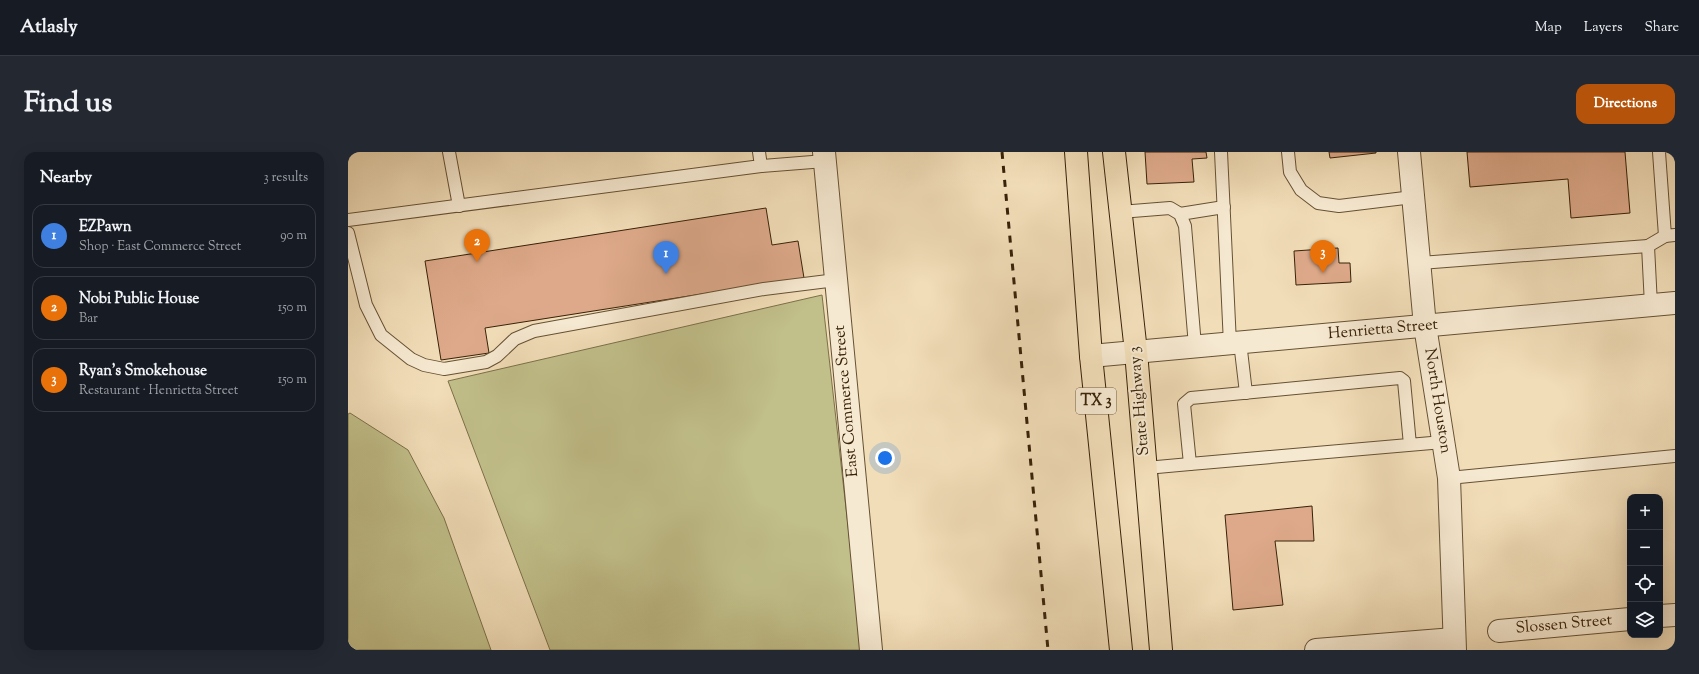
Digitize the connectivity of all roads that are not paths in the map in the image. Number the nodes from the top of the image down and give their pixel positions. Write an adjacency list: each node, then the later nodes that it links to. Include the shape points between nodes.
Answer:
1 (449, 152): 12 (lane)
2 (759, 152): 10 (lane)
3 (1076, 152): 28 (main road, TX 3)
4 (1114, 152): 14 (main road, State Highway 3 / TX 3)
5 (1221, 152): 13 (lane)
6 (1288, 152): 11 (lane, via 1290,172 1301,190 1318,203 1339,206)
7 (1409, 152): 11 (street, North Houston)
8 (1659, 152): 18 (lane)
9 (824, 156): 10 (lane); 21 (street, East Commerce Street)
10 (761, 166): 12 (lane)
11 (1413, 197): 20 (street, North Houston)
12 (459, 206): 16 (lane)
13 (1224, 207): 15 (lane); 25 (lane)
14 (1120, 212): 15 (lane, via 1170,208); 27 (main road, State Highway 3 / TX 3)
15 (1180, 214): 26 (lane, via 1185,226)
16 (348, 220)
17 (348, 233): 21 (lane, via 364,298 381,335 411,359 444,369 486,362 498,356 514,339 534,331 764,289)
18 (1670, 236): 19 (lane)
19 (1648, 246): 20 (lane); 23 (lane)
20 (1420, 263): 24 (street, North Houston)
21 (836, 280): 41 (street, East Commerce Street)
22 (1675, 303): 23 (street, Henrietta Street)
23 (1651, 305): 24 (street, Henrietta Street)
24 (1425, 326): 25 (street, Henrietta Street); 30 (street, North Houston)
25 (1235, 343): 26 (street, Henrietta Street); 29 (lane)
26 (1195, 346): 27 (street, Henrietta Street)
27 (1136, 352): 28 (street, Henrietta Street); 34 (main road, State Highway 3 / TX 3)
28 (1092, 356): 42 (main road, TX 3)
29 (1246, 393): 31 (lane, via 1400,378 1404,381); 33 (lane, via 1186,400 1184,404)
30 (1443, 442): 31 (lane); 35 (street, North Houston)
31 (1410, 445): 33 (lane)
32 (1675, 456): 35 (lane)
33 (1190, 464): 34 (lane)
34 (1146, 468): 43 (main road, State Highway 3 / TX 3)
35 (1449, 478): 40 (street, North Houston)
36 (1675, 615): 37 (street)
37 (1663, 616)
38 (1627, 619): 39 (street, Slossen Street)
39 (1498, 631)
40 (1454, 645): 44 (street)
41 (871, 650)
42 (1121, 650)
43 (1161, 650)
44 (1316, 650)

